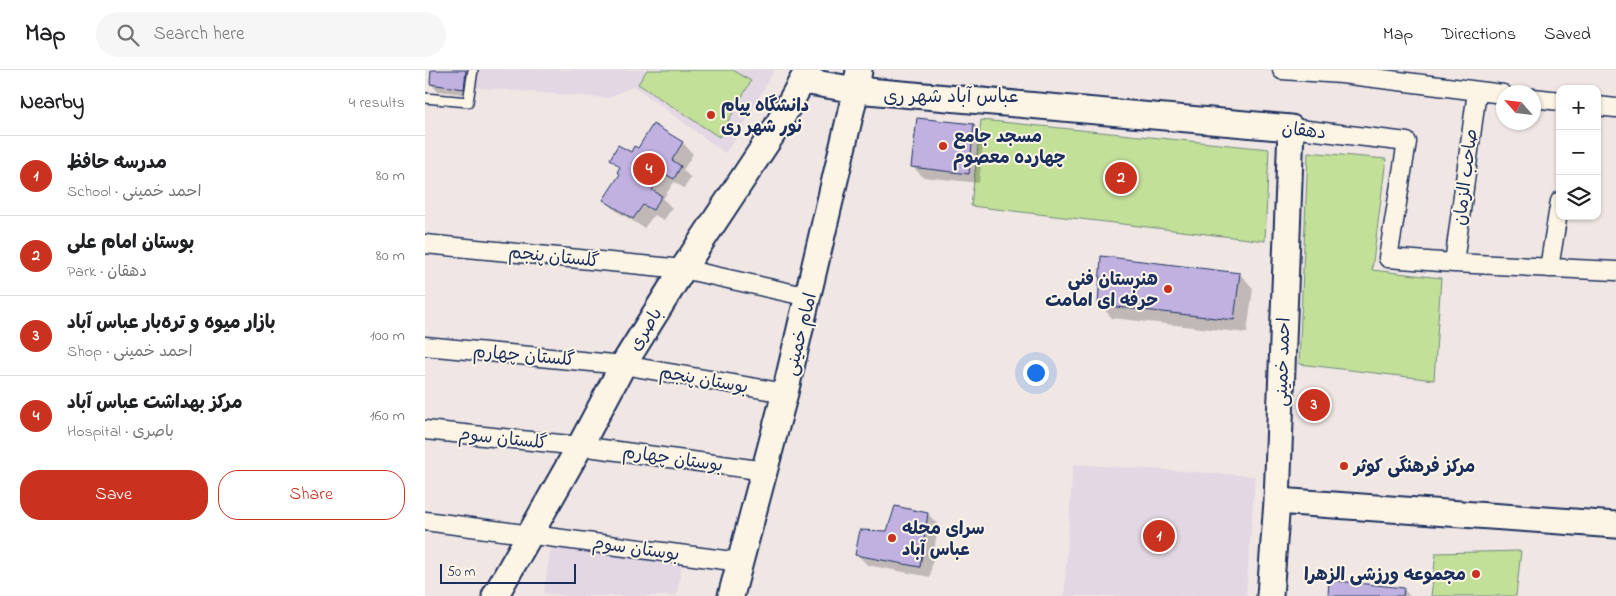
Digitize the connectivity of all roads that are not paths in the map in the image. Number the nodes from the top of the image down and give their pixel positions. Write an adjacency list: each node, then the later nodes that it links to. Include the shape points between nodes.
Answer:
1 (473, 70): 8 (lane, via 468,102)
2 (1282, 70): 4 (street)
3 (806, 75): 5 (street, دهقان); 18 (street, باصری, via 775,130)
4 (1443, 78): 6 (street)
5 (858, 80): 13 (street, دهقان); 20 (street, امام خمینی)
6 (1477, 91): 7 (street); 16 (street, صاحب الزمان)
7 (1496, 93)
8 (425, 98)
9 (1541, 99): 10 (street)
10 (1556, 101)
11 (1601, 106): 12 (street)
12 (1616, 108)
13 (1291, 128): 16 (street, دهقان, via 1407,142 1388,258); 27 (street, احمد خمینی)
14 (1557, 220): 17 (street)
15 (425, 244): 18 (street, گلستان پنجم)
16 (1454, 263): 17 (street, دهقان)
17 (1549, 268): 19 (street, دهقان)
18 (683, 269): 20 (street, گلستان پنجم); 22 (street, باصری)
19 (1616, 271)
20 (809, 297): 23 (street, امام خمینی)
21 (425, 346): 22 (street, گلستان چهارم)
22 (623, 364): 23 (street, بوستان پنجم); 25 (street, باصری)
23 (785, 393): 26 (street, امام خمینی)
24 (425, 430): 25 (street, گلستان سوم)
25 (580, 446): 26 (street, بوستان چهارم); 30 (street, باصری)
26 (766, 471): 31 (street, امام خمینی)
27 (1277, 501): 29 (street); 34 (street, احمد خمینی)
28 (425, 521): 30 (street, بوستان سوم)
29 (1616, 525)
30 (531, 534): 31 (street, بوستان سوم); 32 (street, باصری)
31 (740, 562): 33 (street, امام خمینی)
32 (495, 596)
33 (731, 596)
34 (1270, 596)

